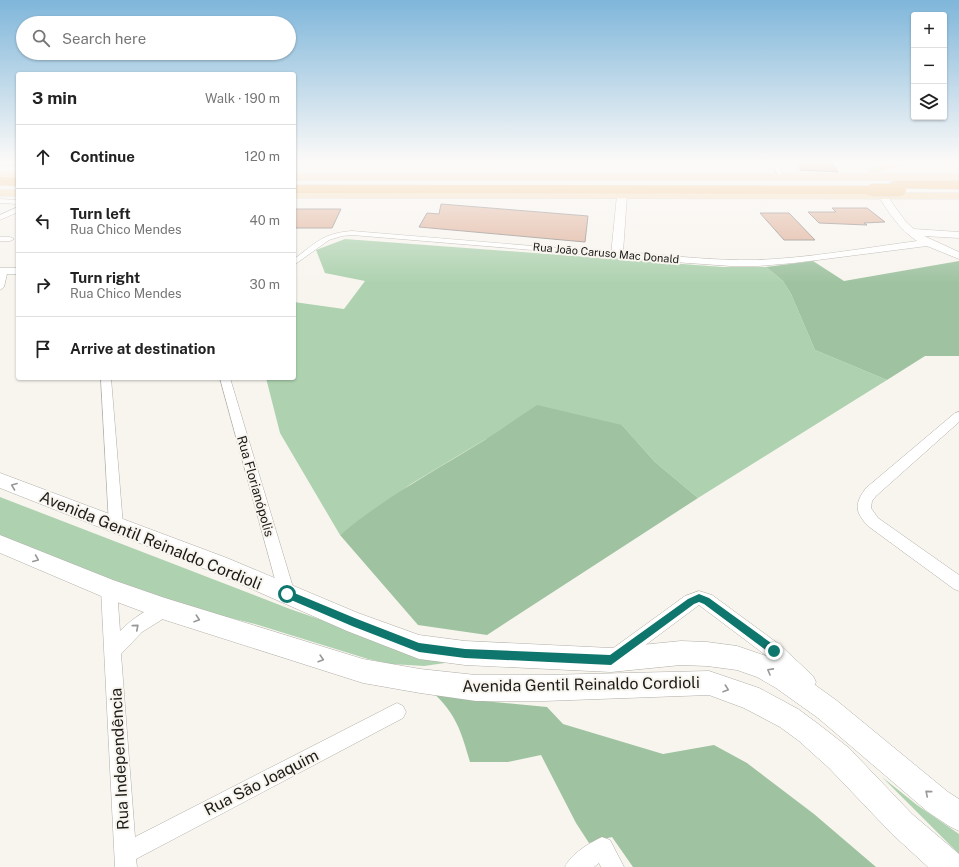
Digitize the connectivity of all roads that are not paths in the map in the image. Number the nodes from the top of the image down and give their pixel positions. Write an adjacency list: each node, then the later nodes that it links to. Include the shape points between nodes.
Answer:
1 (622, 201): 10 (main road)
2 (887, 201): 5 (main road)
3 (16, 209): 4 (street)
4 (0, 218)
5 (911, 232): 6 (main road); 9 (main road)
6 (959, 235)
7 (0, 239): 8 (street)
8 (10, 240)
9 (927, 243): 10 (main road, Rua João Caruso Mac Donald, via 758,263); 11 (main road)
10 (617, 255): 12 (street, Rua João Caruso Mac Donald, via 352,232 326,238)
11 (959, 256)
12 (296, 261)
13 (2, 271): 14 (street); 15 (street)
14 (16, 271)
15 (0, 287)
16 (106, 380): 20 (street)
17 (226, 380): 24 (street, Rua Florianópolis)
18 (959, 416): 22 (street, via 871,492 864,500 863,506 866,515 873,522)
19 (0, 480): 20 (main road, Avenida Gentil Reinaldo Cordioli, one-way to 19)
20 (116, 524): 24 (main road, Avenida Gentil Reinaldo Cordioli)
21 (0, 544): 23 (main road, Avenida Gentil Reinaldo Cordioli, one-way to 23)
22 (959, 584)
23 (109, 589): 25 (main road, Avenida Gentil Reinaldo Cordioli); 26 (street, Rua Independência)
24 (287, 594): 27 (main road, Avenida Gentil Reinaldo Cordioli, via 419,647 465,653)
25 (165, 609): 26 (street, one-way to 25, via 137,626); 34 (main road, Avenida Gentil Reinaldo Cordioli, one-way to 34, via 363,672 420,682 476,688 709,683 750,697 789,718 808,732 839,758 902,824)
26 (113, 651): 31 (street, Rua Independência)
27 (611, 660): 29 (main road, Avenida Gentil Reinaldo Cordioli, one-way to 27, via 785,679 763,667 737,658 681,653); 29 (street, via 691,601 699,598 706,600 774,651)
28 (397, 712): 31 (street, Rua São Joaquim)
29 (868, 743): 30 (main road, Avenida Gentil Reinaldo Cordioli, one-way to 29, via 938,802)
30 (959, 816)
31 (125, 860)
32 (576, 867): 33 (street, via 602,848)
33 (613, 867)
34 (950, 867)

